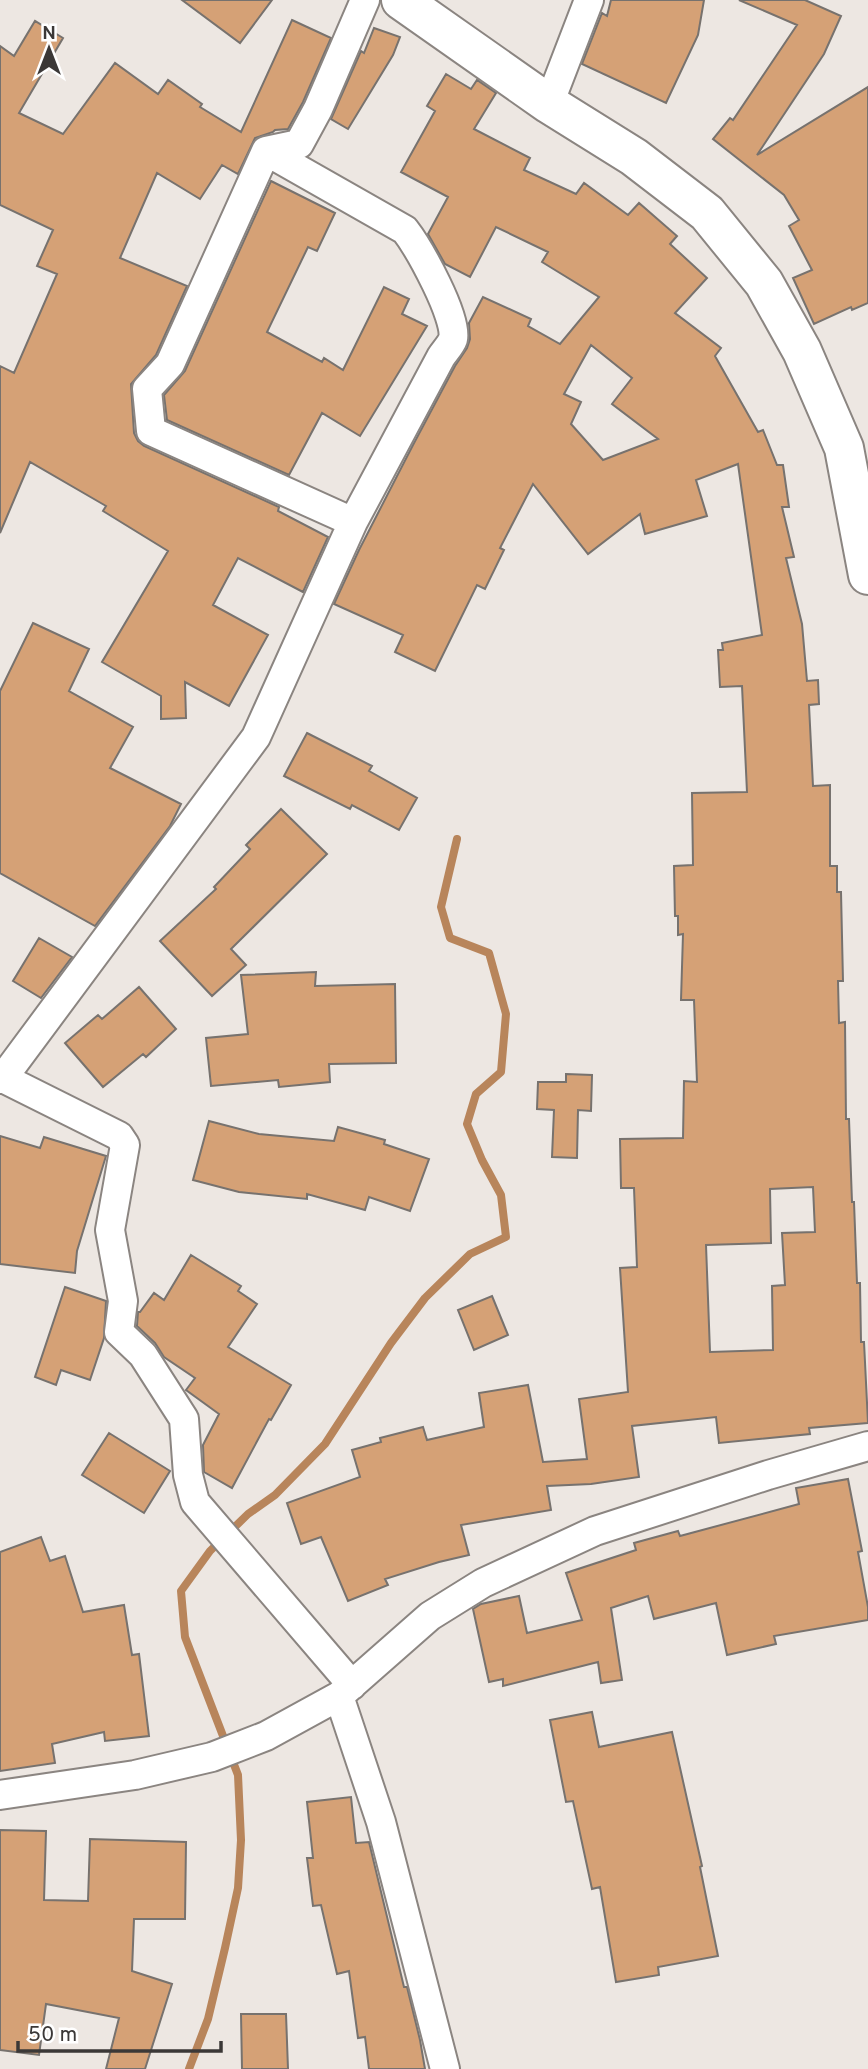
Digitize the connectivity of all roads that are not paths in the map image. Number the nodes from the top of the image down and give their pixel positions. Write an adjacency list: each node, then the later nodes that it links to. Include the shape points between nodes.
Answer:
1 (365, 0): 5 (street, via 299,144)
2 (401, 0): 4 (main road)
3 (589, 0): 4 (street)
4 (549, 104): 6 (main road, via 634,157 707,213 764,283)
5 (266, 151): 7 (street, via 405,230 450,316 453,339); 7 (street, via 170,364 147,389 151,431)
6 (856, 446): 8 (main road)
7 (353, 522): 9 (street, via 256,737)
8 (868, 575)
9 (2, 1079): 11 (street, via 119,1136 125,1145 110,1230 122,1301 119,1332 143,1355 184,1419 195,1502)
10 (868, 1446): 11 (street, via 595,1531 496,1577 430,1616)
11 (345, 1691): 12 (street, via 266,1737 212,1757 135,1775); 13 (street)
12 (0, 1795)
13 (445, 2069)

